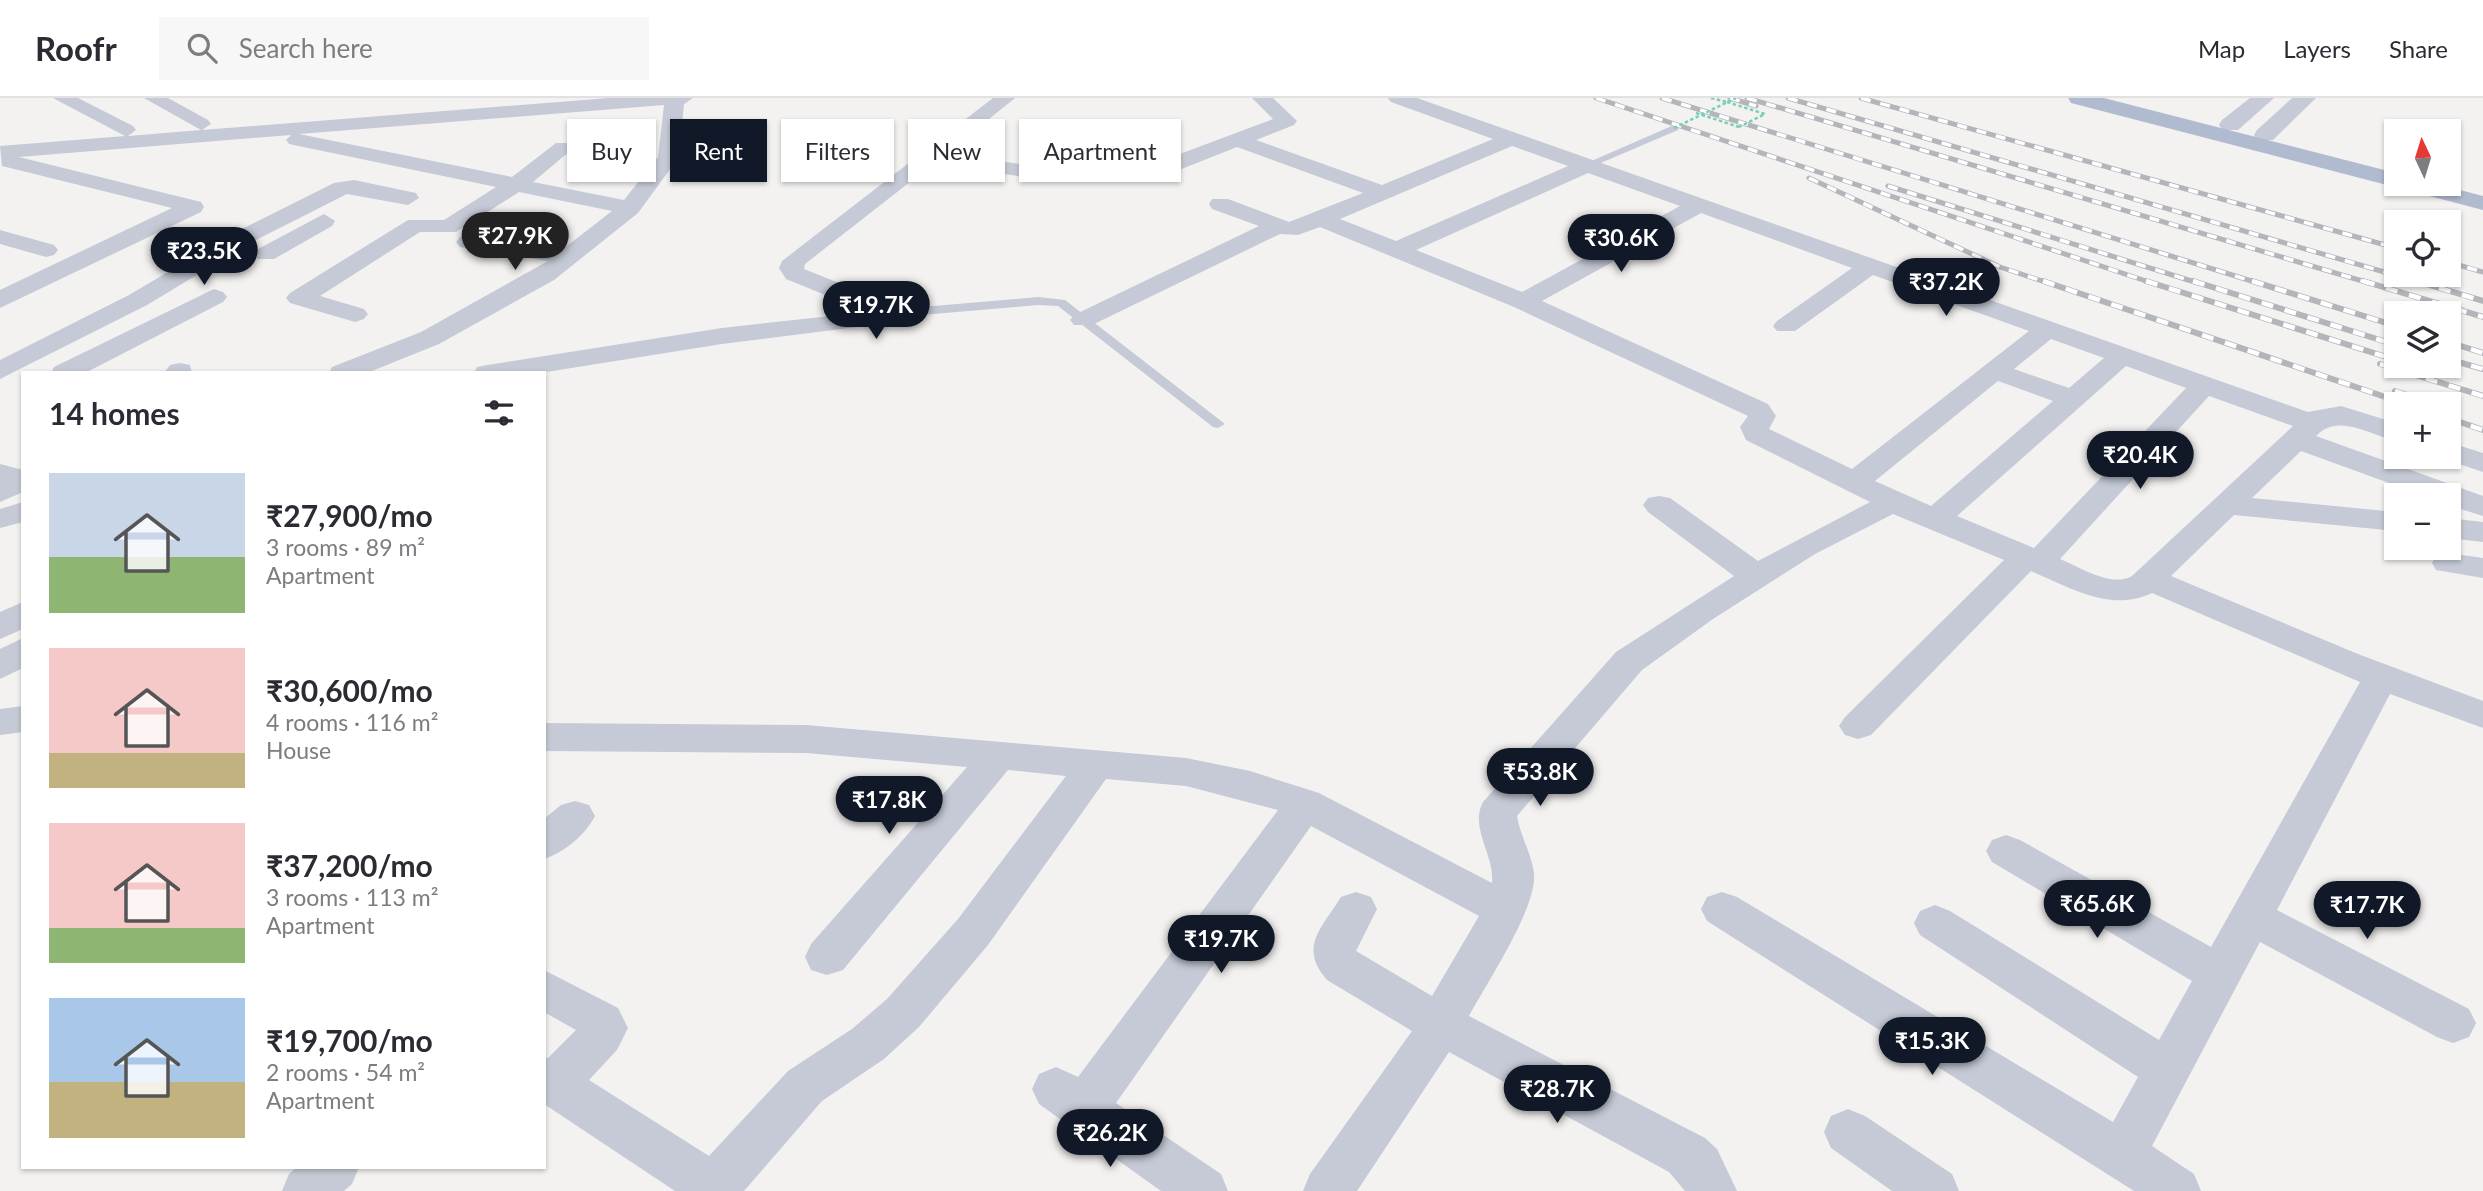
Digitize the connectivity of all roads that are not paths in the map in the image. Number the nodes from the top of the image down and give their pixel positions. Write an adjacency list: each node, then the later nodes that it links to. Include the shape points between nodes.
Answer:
1 (63, 98): 20 (street)
2 (154, 98): 16 (street)
3 (527, 98): 4 (street); 14 (street)
4 (537, 98)
5 (675, 98): 6 (street); 14 (street); 41 (street, via 668,156)
6 (683, 98)
7 (1005, 98): 15 (street)
8 (1262, 98): 25 (street, via 1287,121)
9 (1398, 98): 23 (street)
10 (2079, 98): 32 (main road)
11 (2123, 98): 17 (main road)
12 (2263, 98): 17 (street)
13 (2305, 98): 21 (street)
14 (402, 109): 16 (street); 18 (street); 22 (street, via 399,126)
15 (978, 119)
16 (201, 124): 20 (street)
17 (2230, 125): 21 (main road)
18 (311, 127): 27 (street); 33 (street, via 294,140)
19 (1674, 128): 29 (lane)
20 (126, 130): 24 (street)
21 (2265, 135): 30 (main road)
22 (461, 137)
23 (1510, 139): 29 (street); 35 (street)
24 (0, 140)
25 (1240, 141): 28 (street); 35 (street)
26 (563, 147): 33 (street)
27 (0, 152): 52 (street, via 12,161 193,207)
28 (1181, 162)
29 (1585, 166): 40 (street); 47 (street)
30 (2384, 167)
31 (908, 174): 55 (street, via 804,253 791,268 794,274)
32 (2384, 177)
33 (517, 184): 41 (street); 54 (street, via 448,227 416,225 299,298)
34 (2461, 188): 36 (main road)
35 (1382, 192): 42 (street)
36 (2483, 193)
37 (2456, 196): 38 (main road)
38 (2483, 203)
39 (1220, 204): 43 (street)
40 (1697, 206): 50 (street); 53 (street)
41 (630, 208): 49 (street)
42 (1320, 219): 43 (street, via 1298,228); 47 (street)
43 (1278, 226): 56 (street)
44 (0, 237): 46 (street)
45 (468, 242): 49 (street)
46 (46, 250)
47 (1396, 250): 53 (street)
48 (267, 254): 64 (street, via 395,195 346,187 267,225 138,300 0,371)
49 (568, 257): 61 (street, via 545,275 430,338)
50 (1869, 267): 57 (street); 58 (street)
51 (214, 297): 60 (street)
52 (0, 300)
53 (1522, 303): 73 (street, via 1758,410 1762,415 1754,427 1756,433)
54 (355, 314)
55 (887, 314): 56 (lane, via 1050,301 1061,303); 62 (street)
56 (1083, 320): 67 (lane)
57 (1786, 326)
58 (2046, 330): 59 (street); 63 (street)
59 (2122, 356): 65 (street); 66 (street)
60 (68, 371)
61 (347, 371)
62 (499, 371)
63 (1994, 371): 66 (street); 73 (street)
64 (13, 378)
65 (2204, 385): 69 (street); 85 (street)
66 (2073, 399): 81 (street)
67 (1218, 424)
68 (2384, 428): 69 (street, via 2329,415)
69 (2304, 431): 77 (street); 78 (street)
70 (2461, 455): 71 (street)
71 (2483, 463)
72 (0, 473): 74 (street, via 18,478)
73 (1855, 482): 75 (street)
74 (0, 493)
75 (1899, 504): 81 (street); 88 (street, via 1889,504)
76 (1659, 505): 88 (street)
77 (2227, 505): 82 (street); 89 (street)
78 (2483, 507)
79 (21, 512): 80 (street)
80 (0, 519)
81 (1935, 519): 85 (street)
82 (2384, 521)
83 (2461, 529): 84 (street)
84 (2483, 532)
85 (2032, 559): 89 (street, via 2116,591 2132,590); 100 (street)
86 (2448, 563): 87 (street)
87 (2483, 568)
88 (1756, 576): 110 (street, via 1629,661 1504,802 1497,813 1497,826 1513,871)
89 (2149, 579): 96 (street)
90 (21, 599): 91 (street)
91 (0, 609)
92 (21, 614): 93 (street)
93 (0, 628)
94 (21, 651): 95 (street)
95 (0, 667)
96 (2381, 677): 97 (street); 111 (street)
97 (2483, 715)
98 (21, 719): 99 (street)
99 (0, 722)
100 (1858, 726)
101 (546, 737): 102 (street, via 776,737)
102 (999, 755): 103 (street); 113 (street)
103 (1096, 764): 104 (street, via 1186,772); 123 (street, via 973,932 903,1013 868,1044 805,1086)
104 (1305, 804): 110 (street); 125 (street, via 1070,1099)
105 (575, 816): 106 (street)
106 (546, 841)
107 (2006, 851): 114 (street)
108 (1356, 909): 117 (street, via 1335,945 1334,957 1343,967)
109 (1722, 909): 121 (street)
110 (1505, 910): 117 (street)
111 (2250, 916): 114 (street); 116 (street)
112 (1935, 923): 118 (street)
113 (827, 957)
114 (2219, 974): 118 (street)
115 (546, 990): 119 (street, via 602,1021 605,1028)
116 (2453, 1023)
117 (1440, 1024): 126 (street); 127 (street, via 1687,1155 1699,1166)
118 (2167, 1070): 121 (street)
119 (549, 1081): 123 (street)
120 (1848, 1132): 128 (street)
121 (2122, 1154): 129 (street)
122 (332, 1169): 124 (street)
123 (717, 1189)
124 (307, 1191)
125 (1203, 1191)
126 (1328, 1191)
127 (1712, 1191)
128 (1934, 1191)
129 (2176, 1191)

